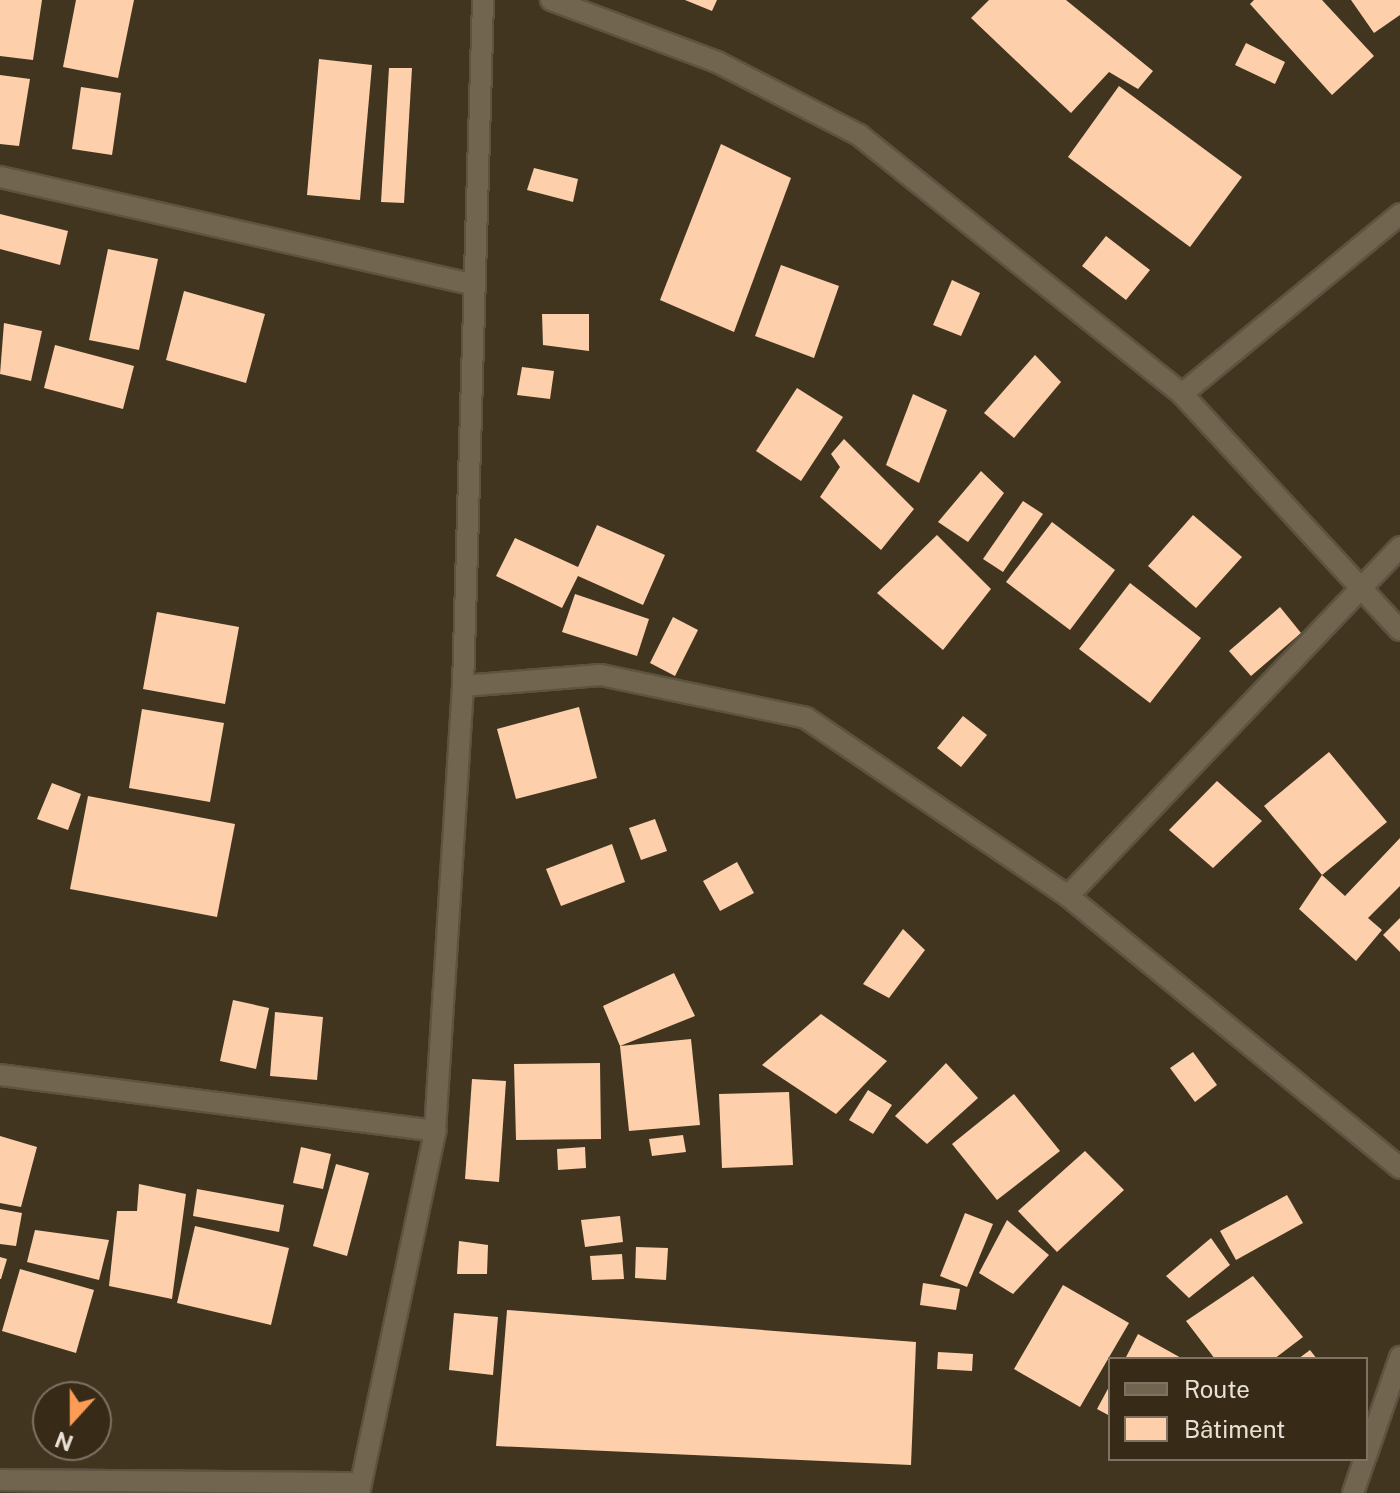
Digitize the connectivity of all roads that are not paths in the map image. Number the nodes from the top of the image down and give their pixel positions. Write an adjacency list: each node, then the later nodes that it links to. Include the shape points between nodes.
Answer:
1 (483, 0): 5 (street)
2 (551, 0): 6 (street, via 717,62 859,135)
3 (0, 177): 5 (street)
4 (1400, 214): 6 (street)
5 (472, 284): 10 (street)
6 (1182, 394): 8 (street)
7 (1400, 547): 8 (street)
8 (1358, 587): 9 (street); 11 (street)
9 (1400, 630)
10 (463, 686): 11 (street, via 601,675 806,718); 13 (street)
11 (1068, 896): 14 (street)
12 (0, 1075): 13 (street)
13 (435, 1131): 19 (street)
14 (1400, 1168)
15 (1400, 1357): 16 (street)
16 (1368, 1448)
17 (1364, 1461): 20 (street)
18 (0, 1480): 19 (street)
19 (360, 1488)
20 (1353, 1493)

